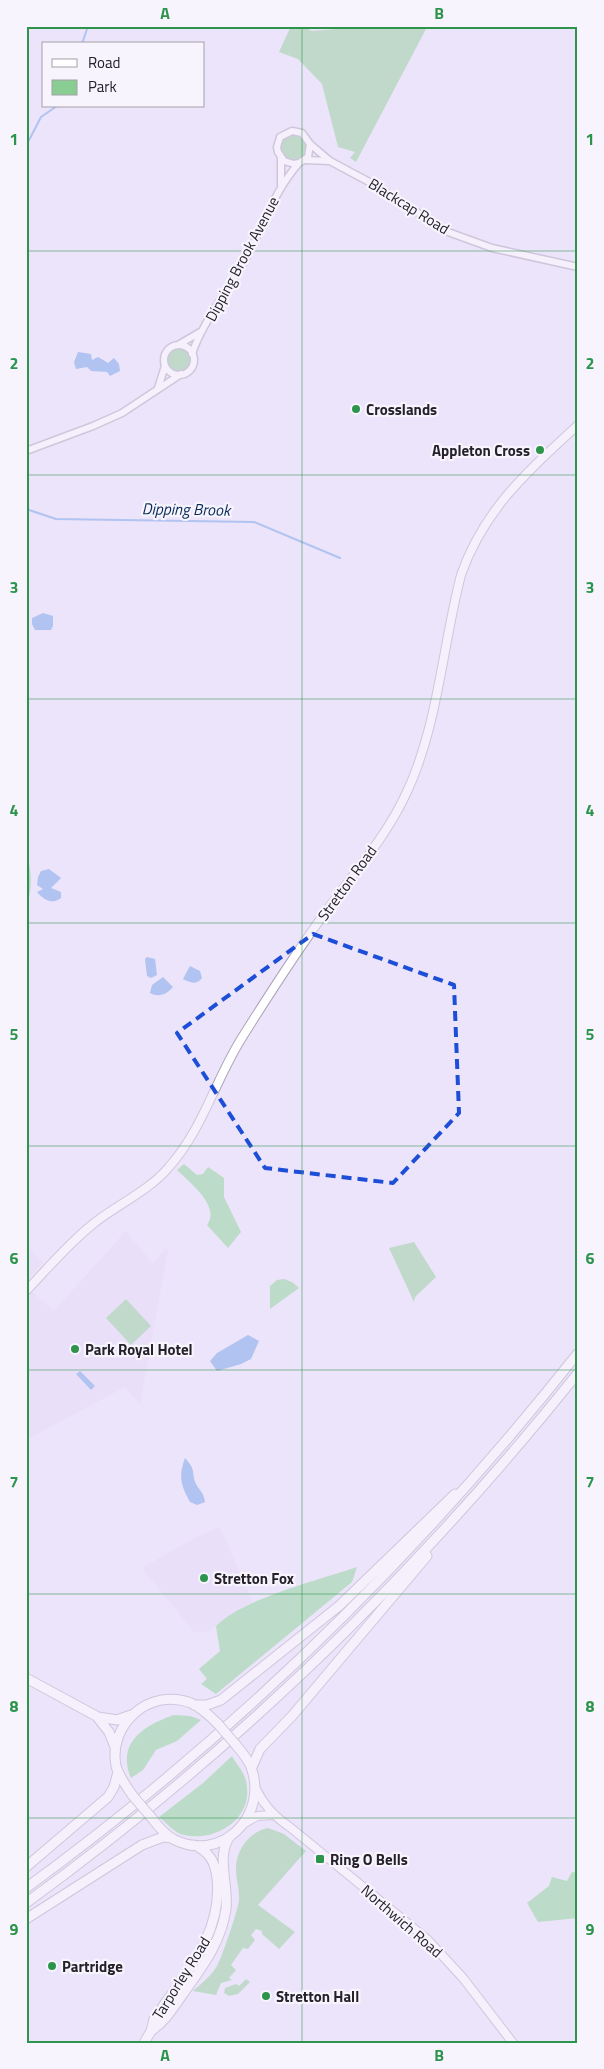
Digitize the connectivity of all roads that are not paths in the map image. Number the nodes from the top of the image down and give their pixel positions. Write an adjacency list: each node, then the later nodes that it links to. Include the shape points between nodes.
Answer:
1 (310, 144): 2 (street, via 302,133 288,132 278,142); 3 (street, Blackcap Road); 4 (street, via 310,153)
2 (280, 158): 4 (street, via 289,163); 5 (street, Dipping Brook Avenue)
3 (330, 161): 4 (street, Blackcap Road); 6 (street, Blackcap Road, via 448,232 492,248)
4 (302, 162): 5 (street, Dipping Brook Avenue)
5 (281, 187): 7 (street, Dipping Brook Avenue, via 245,260)
6 (578, 267)
7 (203, 331): 8 (street, Dipping Brook Avenue); 9 (street, Dipping Brook Avenue)
8 (178, 345): 9 (street, via 186,347); 10 (street, via 166,352)
9 (192, 354): 11 (street, via 192,367)
10 (166, 366): 11 (street, via 172,373); 12 (street)
11 (181, 374): 12 (street)
12 (157, 389): 14 (street, via 110,419)
13 (578, 425): 15 (main road, Stretton Road, via 503,498 479,533 461,575 427,734 405,796 238,1044 188,1142 155,1181 91,1225)
14 (26, 451)
15 (26, 1291)
16 (578, 1353): 18 (highway)
17 (578, 1373): 19 (highway)
18 (476, 1476): 21 (highway, via 333,1611 221,1700 210,1705); 34 (highway, via 380,1581 261,1697 147,1795)
19 (460, 1512): 25 (highway, via 441,1540 256,1754); 35 (highway, via 369,1610 265,1709 154,1805)
20 (26, 1678): 23 (highway)
21 (194, 1705): 22 (highway, via 181,1700 160,1700); 25 (highway, bridge, via 218,1724)
22 (133, 1714): 23 (highway, via 117,1720); 24 (highway, via 121,1730)
23 (98, 1717): 24 (highway)
24 (115, 1748): 26 (highway)
25 (252, 1767): 27 (highway)
26 (118, 1772): 31 (highway, bridge, via 133,1796); 33 (highway, via 108,1797)
27 (256, 1787): 28 (main road, Northwich Road); 29 (highway, via 254,1803)
28 (274, 1816): 29 (main road, via 257,1816); 39 (main road, Northwich Road, via 427,1939 463,1978)
29 (245, 1822): 30 (highway)
30 (232, 1835): 32 (highway, via 215,1843); 37 (highway, Tarporley Road, via 223,1852 227,1898 217,1941 162,2024)
31 (168, 1838): 32 (highway); 36 (highway, via 142,1845)
32 (194, 1845): 37 (highway, Tarporley Road, via 208,1854 214,1865 218,1896 214,1921 202,1950 154,2019)
33 (26, 1867)
34 (26, 1888)
35 (26, 1903)
36 (26, 1919)
37 (151, 2032): 38 (highway, Tarporley Road)
38 (144, 2043)
39 (514, 2043)

